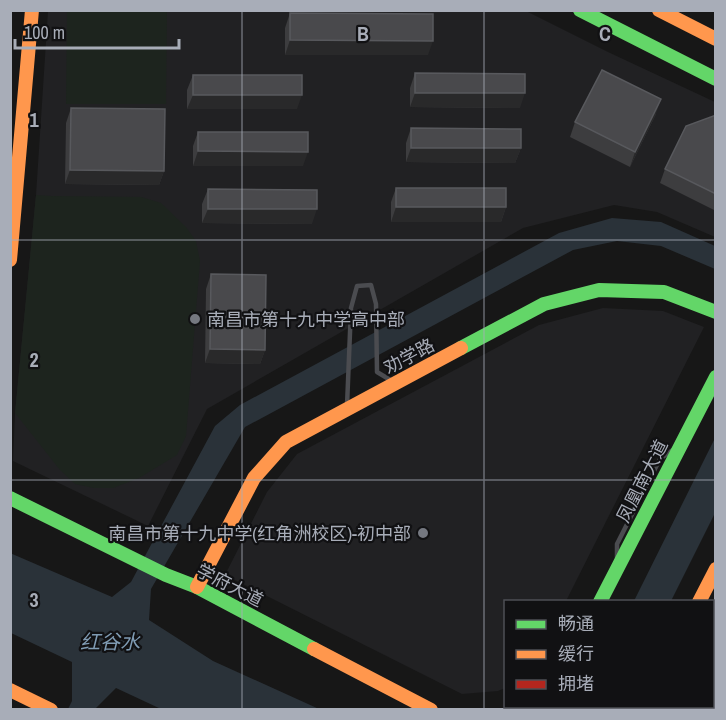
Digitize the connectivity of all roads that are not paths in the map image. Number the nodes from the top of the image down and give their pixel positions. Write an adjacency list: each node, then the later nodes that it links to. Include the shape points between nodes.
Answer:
1 (32, 10): 6 (street)
2 (580, 10): 5 (street)
3 (659, 10): 4 (street)
4 (716, 39)
5 (716, 79)
6 (10, 260)
7 (716, 312): 9 (street, 劝学路, via 664,292 599,290 544,304)
8 (716, 377): 14 (street, 凤凰南大道)
9 (396, 383): 10 (street, 劝学路); 10 (lane, via 377,372 376,304 371,285 357,286 350,319)
10 (347, 405): 13 (street, 劝学路, via 285,442 254,478)
11 (10, 498): 13 (street, 学府大道)
12 (716, 569): 15 (street)
13 (197, 587): 18 (street, 学府大道)
14 (601, 600)
15 (700, 600)
16 (10, 690): 17 (street)
17 (51, 710)
18 (431, 710)

